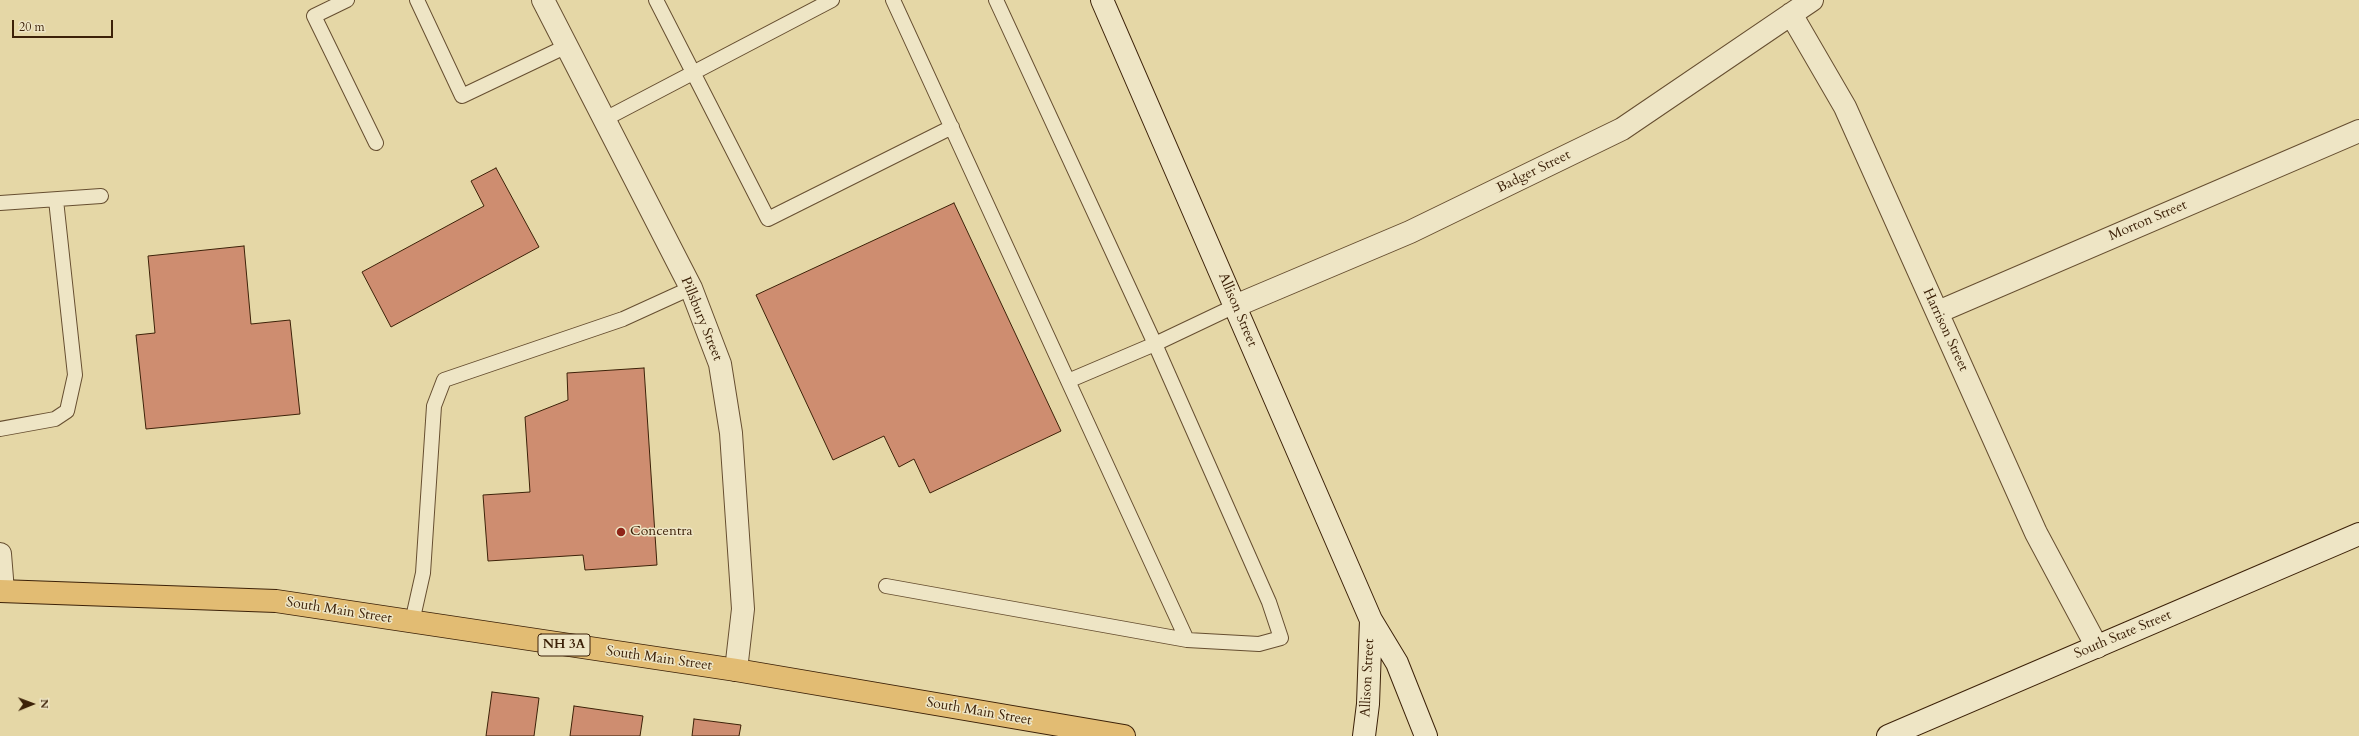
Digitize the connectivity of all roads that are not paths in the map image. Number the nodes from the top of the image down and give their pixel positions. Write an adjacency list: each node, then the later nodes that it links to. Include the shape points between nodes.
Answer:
1 (347, 0): 16 (lane, via 314,16)
2 (417, 0): 11 (lane, via 462,96)
3 (543, 0): 11 (street, Pillsbury Street)
4 (656, 0): 12 (lane)
5 (832, 0): 12 (lane)
6 (893, 0): 14 (lane)
7 (996, 0): 23 (lane)
8 (1102, 0): 21 (street, Allison Street)
9 (1812, 0): 10 (street, Badger Street)
10 (1791, 14): 21 (street, Badger Street, via 1622,129 1410,232); 22 (street, Harrison Street, via 1844,107)
11 (567, 46): 13 (street, Pillsbury Street)
12 (694, 72): 13 (lane); 14 (lane, via 768,219)
13 (605, 119): 20 (street, Pillsbury Street)
14 (952, 127): 24 (lane)
15 (2359, 131): 22 (street, Morton Street)
16 (376, 143)
17 (101, 196): 18 (lane)
18 (56, 200): 19 (lane); 25 (lane, via 75,375 67,411 55,419)
19 (0, 203)
20 (691, 288): 31 (lane, via 623,319 444,380 434,406 423,573); 34 (street, Pillsbury Street, via 720,364 731,433 743,609)
21 (1235, 306): 23 (lane); 30 (street, Allison Street)
22 (1938, 312): 33 (street, Harrison Street, via 2036,533)
23 (1155, 344): 24 (lane); 32 (lane, via 1269,602 1281,638 1259,644)
24 (1068, 381): 32 (lane)
25 (0, 429)
26 (2359, 534): 33 (street, South State Street)
27 (0, 554): 29 (street)
28 (886, 586): 32 (lane)
29 (1, 591): 31 (main road, South Main Street / NH 3A, via 276,601)
30 (1371, 620): 37 (street, Allison Street, via 1368,704); 38 (street, Allison Street, via 1397,663)
31 (412, 622): 34 (main road, South Main Street / NH 3A)
32 (1187, 640)
33 (2097, 647): 39 (street, South State Street)
34 (736, 670): 35 (main road, South Main Street / NH 3A)
35 (1101, 734): 36 (main road, South Main Street / NH 3A)
36 (1124, 736)
37 (1364, 736)
38 (1426, 736)
39 (1888, 736)

